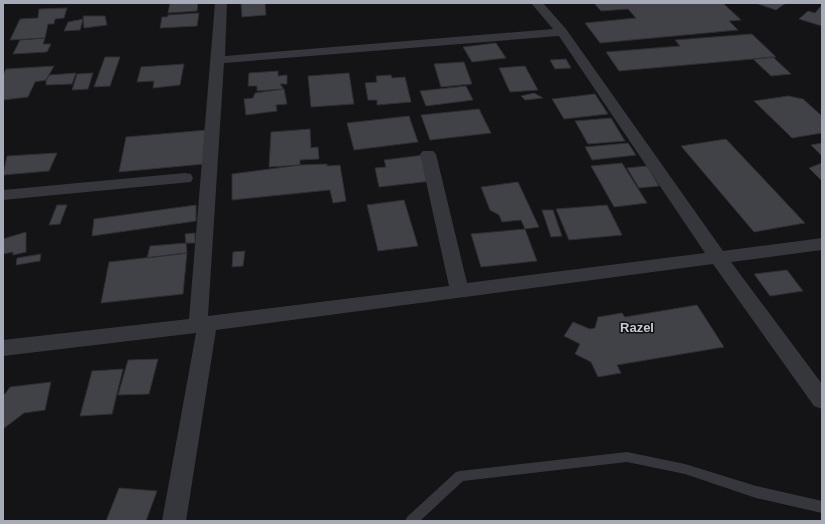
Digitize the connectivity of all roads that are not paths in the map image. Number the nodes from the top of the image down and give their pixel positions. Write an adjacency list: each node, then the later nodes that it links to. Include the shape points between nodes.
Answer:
1 (221, 3): 4 (street)
2 (537, 3): 3 (street)
3 (562, 32): 4 (street); 9 (street)
4 (218, 60): 11 (street)
5 (428, 154): 10 (street)
6 (185, 178): 7 (street)
7 (3, 195)
8 (822, 244): 9 (street)
9 (719, 259): 10 (street); 13 (street)
10 (460, 291): 11 (street)
11 (202, 324): 12 (street); 15 (street)
12 (3, 348)
13 (822, 400)
14 (822, 508): 16 (lane, via 756,492 685,469 627,457 460,476)
15 (174, 521)
16 (411, 521)

